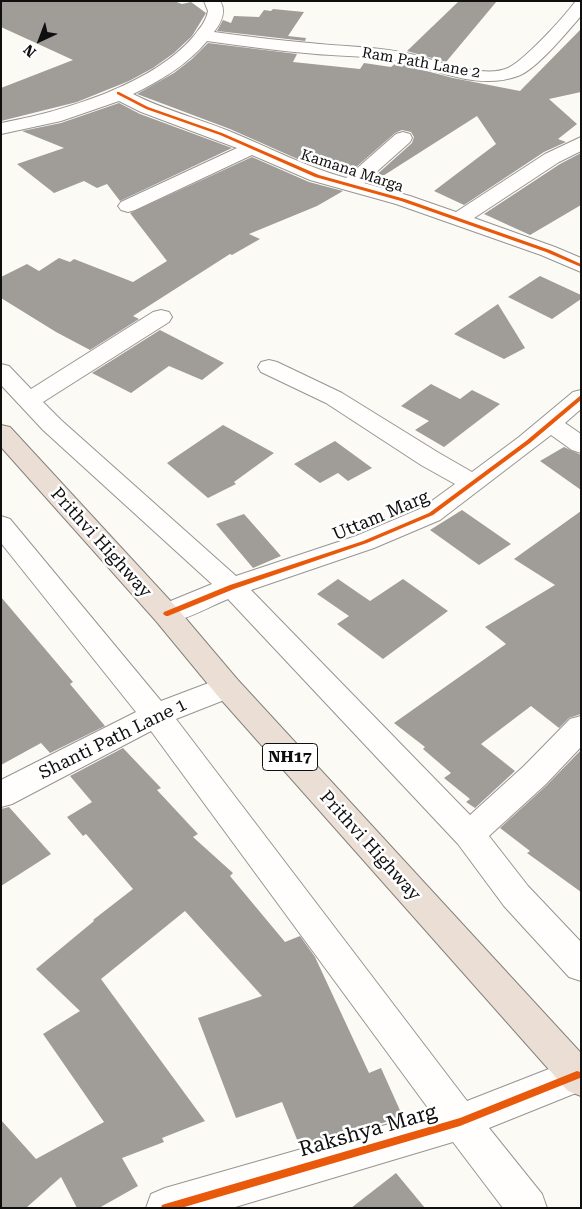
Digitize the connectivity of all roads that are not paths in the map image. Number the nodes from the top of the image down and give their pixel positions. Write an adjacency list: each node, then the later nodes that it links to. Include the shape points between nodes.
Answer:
1 (212, 1): 3 (street, via 216,5 216,18)
2 (581, 5): 3 (street, Ram Path Lane 2, via 515,72 494,76 453,71 408,58 364,51 271,45)
3 (204, 36): 4 (street, via 195,47 160,73)
4 (118, 93): 5 (street, via 58,116); 8 (street, Kamana Marga, via 147,108)
5 (1, 130)
6 (402, 138): 9 (street)
7 (581, 144): 11 (street, via 552,158)
8 (251, 148): 9 (street, Kamana Marga, via 316,176); 10 (street)
9 (349, 186): 11 (street, Kamana Marga, via 403,200)
10 (128, 206)
11 (457, 220): 12 (street, Kamana Marga, via 548,251)
12 (581, 266)
13 (161, 317): 17 (street)
14 (268, 367): 21 (street, via 334,398)
15 (1, 371): 17 (street)
16 (581, 397): 18 (street, Uttam Marg)
17 (30, 400): 23 (street, via 52,425)
18 (549, 423): 20 (street); 21 (street, Uttam Marg)
19 (1, 432): 24 (highway, Prithvi Highway / NH17)
20 (581, 444)
21 (473, 483): 23 (street, Uttam Marg, via 431,514 365,542)
22 (1, 525): 26 (street)
23 (232, 587): 24 (street, Uttam Marg); 29 (street)
24 (166, 614): 25 (highway, Prithvi Highway / NH17)
25 (227, 687): 26 (street, Shanti Path Lane 1); 31 (highway, Prithvi Highway / NH17)
26 (156, 715): 28 (street, Shanti Path Lane 1); 32 (street)
27 (581, 727): 29 (street, via 535,775)
28 (1, 795)
29 (469, 834): 30 (street, via 516,896)
30 (581, 966)
31 (579, 1077): 32 (street, Rakshya Marg)
32 (460, 1122): 33 (street); 34 (street, Rakshya Marg)
33 (504, 1194): 35 (street)
34 (165, 1208)
35 (528, 1208)

